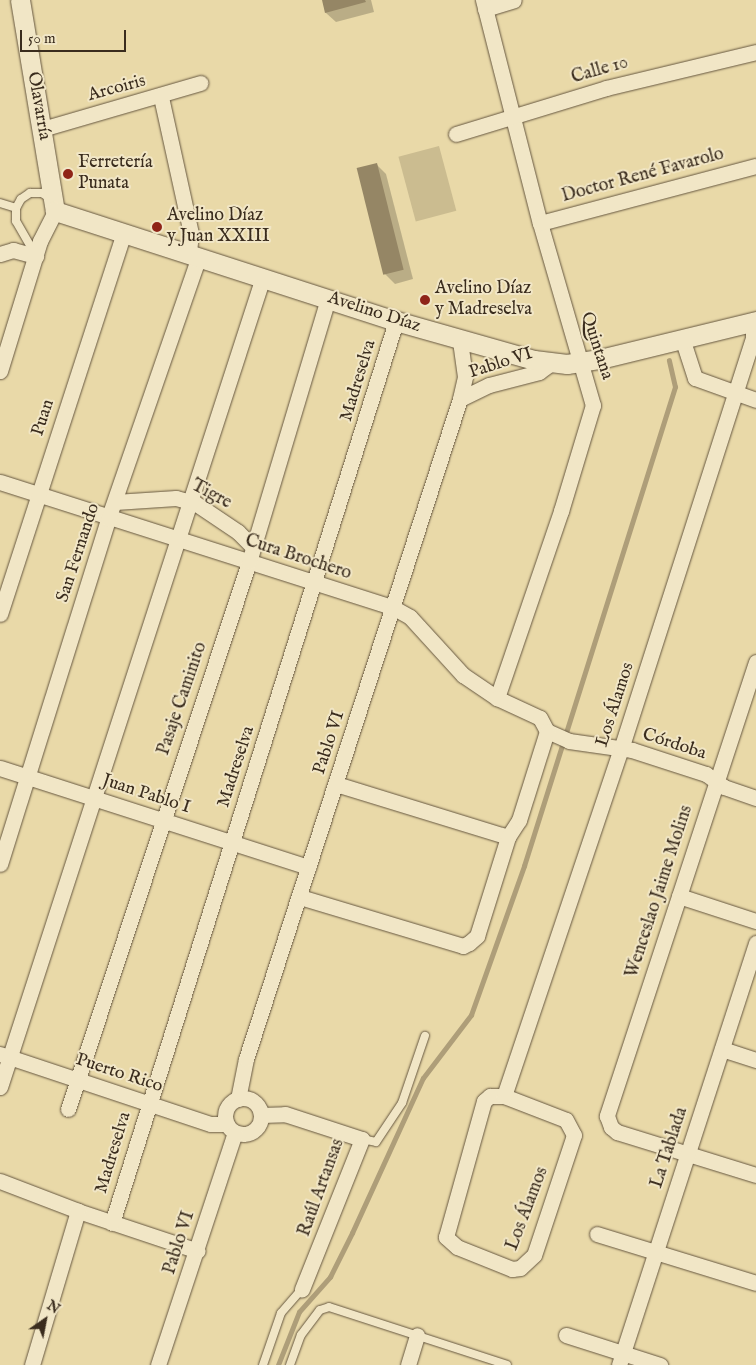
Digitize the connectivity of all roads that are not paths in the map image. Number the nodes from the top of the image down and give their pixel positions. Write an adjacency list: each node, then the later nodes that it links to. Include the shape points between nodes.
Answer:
1 (20, 0): 8 (street, Olavarría)
2 (514, 0): 3 (street)
3 (484, 4): 7 (street, Quintana)
4 (756, 52): 7 (street, Calle 10, via 606,88)
5 (200, 83): 6 (street, Arcoiris)
6 (161, 97): 8 (street, Arcoiris); 19 (street, San Fernando)
7 (512, 118): 9 (street, Calle 10); 14 (street, Quintana)
8 (42, 129): 12 (street, Olavarría)
9 (456, 134)
10 (756, 166): 14 (street, Doctor René Favarolo)
11 (0, 203): 13 (lane)
12 (53, 205): 13 (lane, via 42,193 30,193); 16 (street); 17 (street, Avelino Díaz)
13 (16, 208): 15 (lane, via 16,221)
14 (540, 223): 28 (street, Quintana)
15 (21, 230): 16 (lane, via 38,236); 20 (lane)
16 (45, 231): 20 (street)
17 (124, 233): 19 (street, Avelino Díaz); 34 (street, Puan)
18 (0, 254): 20 (street, via 13,250)
19 (194, 255): 21 (street, Avelino Díaz); 35 (street, San Fernando)
20 (36, 256): 29 (street)
21 (264, 277): 22 (street, Avelino Díaz); 36 (street)
22 (328, 299): 23 (street, Avelino Díaz); 39 (street, Pasaje Caminito)
23 (396, 321): 26 (street, Avelino Díaz); 41 (street, Madreselva)
24 (755, 321): 25 (street, Avelino Díaz); 30 (street, Los Álamos)
25 (682, 338): 28 (street, Avelino Díaz); 30 (street, via 695,378)
26 (460, 341): 27 (street, Avelino Díaz); 31 (street, Pablo VI, via 465,377)
27 (553, 362): 28 (street, Avelino Díaz); 31 (street, Pablo VI, via 539,372 489,385)
28 (581, 362): 45 (street, Quintana, via 593,405)
29 (0, 371)
30 (735, 394): 32 (street); 47 (street, Los Álamos)
31 (460, 399): 42 (street, Pablo VI)
32 (756, 400)
33 (0, 482): 34 (street, Cura Brochero)
34 (39, 495): 37 (street, Cura Brochero); 43 (street, Puan)
35 (115, 502): 36 (street, Tigre, via 168,497); 37 (street, San Fernando)
36 (191, 502): 38 (street); 39 (street, Tigre, via 230,526)
37 (108, 519): 38 (street, Cura Brochero); 49 (street, San Fernando)
38 (179, 540): 40 (street, Cura Brochero); 52 (street)
39 (252, 546): 40 (street, Pasaje Caminito)
40 (248, 562): 41 (street, Cura Brochero); 54 (street, Pasaje Caminito)
41 (316, 584): 42 (street, Cura Brochero); 56 (street, Madreselva)
42 (394, 608): 45 (street, Cura Brochero, via 410,617 463,675); 51 (street, Pablo VI)
43 (0, 614)
44 (756, 662): 50 (street, Wenceslao Jaime Molins)
45 (497, 698): 46 (street, Cura Brochero, via 540,718)
46 (558, 736): 47 (street, Córdoba); 55 (street)
47 (621, 749): 50 (street, Córdoba, via 706,774); 69 (street, Los Álamos)
48 (0, 768): 49 (street, Juan Pablo I)
49 (28, 777): 52 (street, Juan Pablo I); 57 (street, San Fernando)
50 (716, 781): 53 (street, Córdoba); 59 (street, Wenceslao Jaime Molins)
51 (336, 784): 55 (street); 58 (street, Pablo VI)
52 (95, 798): 54 (street, Juan Pablo I); 65 (street)
53 (756, 798)
54 (162, 820): 56 (street, Juan Pablo I); 67 (street, Pasaje Caminito)
55 (508, 837): 60 (street, via 477,936 463,946)
56 (232, 843): 58 (street, Juan Pablo I); 71 (street, Madreselva)
57 (0, 864)
58 (308, 867): 60 (street, Pablo VI)
59 (678, 896): 61 (street); 76 (street, Wenceslao Jaime Molins, via 608,1111 609,1124 617,1132)
60 (300, 897): 70 (street, Pablo VI, via 246,1058)
61 (756, 921)
62 (756, 943): 64 (street, La Tablada)
63 (425, 1036): 75 (lane, via 402,1103 376,1142)
64 (722, 1049): 66 (street); 76 (street, La Tablada)
65 (5, 1055): 67 (street, Puerto Rico); 68 (street)
66 (756, 1060)
67 (78, 1080): 71 (street, Puerto Rico); 72 (street, Pasaje Caminito)
68 (0, 1087)
69 (504, 1096): 69 (street, Los Álamos, via 566,1120 573,1130 574,1140 534,1255 525,1266 512,1269 456,1247 446,1237 484,1101 490,1096)
70 (238, 1099): 73 (street, via 253,1102); 74 (street, via 228,1106)
71 (149, 1103): 74 (street, Puerto Rico); 80 (street, Madreselva)
72 (68, 1108)
73 (261, 1116): 74 (street, via 253,1131); 75 (street, Raúl Artansas, via 285,1114)
74 (231, 1128): 82 (street, Pablo VI)
75 (362, 1140): 85 (street, Raúl Artansas)
76 (688, 1154): 77 (street); 83 (street, La Tablada)
77 (756, 1175)
78 (0, 1181): 79 (street)
79 (78, 1211): 80 (street); 89 (street, Madreselva)
80 (112, 1223): 82 (street)
81 (597, 1234): 83 (street)
82 (198, 1251): 90 (street, Pablo VI)
83 (656, 1253): 84 (street); 88 (street, La Tablada)
84 (756, 1283)
85 (302, 1288): 91 (lane, via 281,1313)
86 (566, 1334): 88 (street)
87 (417, 1335): 92 (lane, via 324,1308 301,1335); 93 (street); 94 (lane)
88 (621, 1359): 95 (street)
89 (32, 1365)
90 (158, 1365)
91 (263, 1365)
92 (290, 1365)
93 (408, 1365)
94 (507, 1365)
95 (660, 1365)

